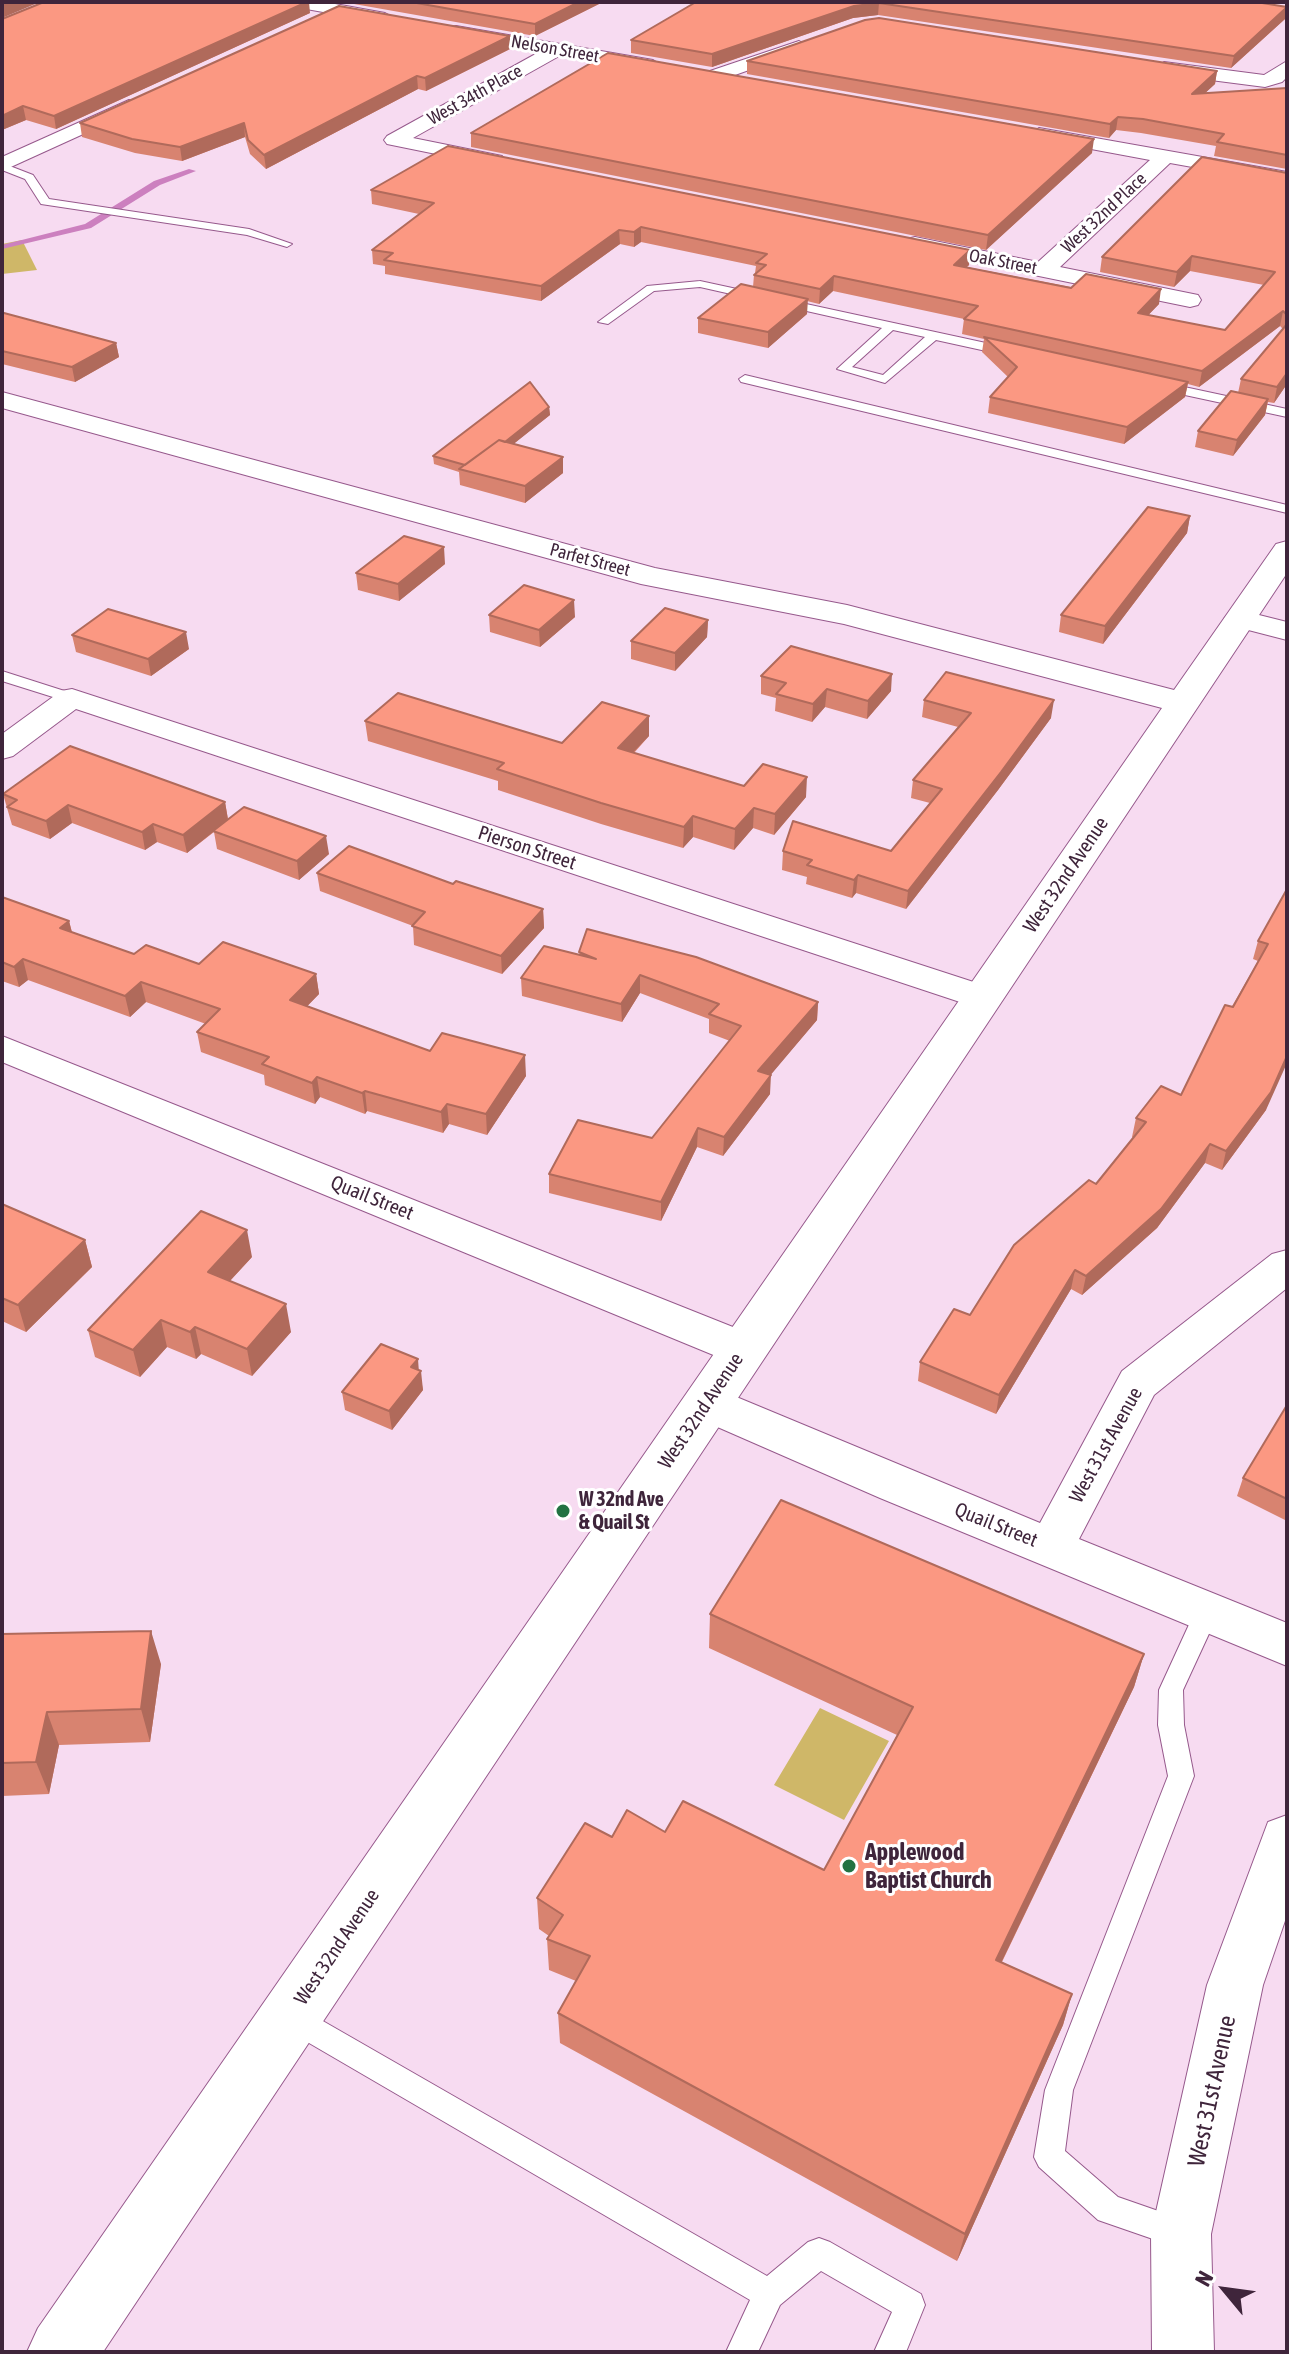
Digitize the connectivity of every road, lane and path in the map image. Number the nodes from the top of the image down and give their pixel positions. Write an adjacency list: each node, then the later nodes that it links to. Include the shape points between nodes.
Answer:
1 (295, 2): 2 (street)
2 (347, 6): 3 (street); 4 (street)
3 (401, 21)
4 (311, 22)
5 (432, 27): 7 (street, Nelson Street)
6 (813, 41): 11 (street, via 706,74)
7 (557, 50): 10 (street, Nelson Street); 15 (street, West 34th Place, via 394,140)
8 (1145, 65): 9 (street, via 1265,81)
9 (1287, 67)
10 (667, 68)
11 (760, 84)
12 (142, 100): 16 (street)
13 (1025, 132): 14 (street)
14 (1165, 157): 17 (street); 20 (street, West 32nd Place)
15 (517, 165)
16 (2, 166): 19 (lane, via 29,177 45,202 249,232)
17 (1287, 178)
18 (888, 239): 20 (street, Oak Street)
19 (287, 244)
20 (1043, 270): 21 (street, Oak Street)
21 (1190, 300)
22 (604, 322): 23 (lane, via 651,288 700,284)
23 (890, 327): 24 (lane); 24 (lane, via 843,369 885,379)
24 (933, 336): 25 (lane)
25 (1026, 356)
26 (745, 379): 30 (lane)
27 (1149, 383): 29 (lane)
28 (2, 400): 36 (street, Parfet Street, via 652,577 847,615)
29 (1287, 413)
30 (1287, 509)
31 (1287, 550): 32 (street, West 32nd Avenue)
32 (1239, 619): 33 (street); 36 (street, West 32nd Avenue)
33 (1287, 631)
34 (2, 676): 35 (lane)
35 (72, 698): 37 (street); 38 (street, Pierson Street)
36 (1183, 703): 38 (street, West 32nd Avenue)
37 (2, 749)
38 (982, 997): 41 (street, West 32nd Avenue)
39 (2, 1048): 41 (street, Quail Street)
40 (1287, 1265): 43 (street, West 31st Avenue, via 1138,1383)
41 (743, 1349): 42 (street, West 32nd Avenue)
42 (706, 1403): 43 (street, Quail Street); 47 (street, West 32nd Avenue)
43 (1051, 1547): 44 (street, Quail Street)
44 (1207, 1612): 45 (street, Quail Street); 48 (lane, via 1171,1690 1171,1725 1181,1776 1059,2090 1049,2157 1109,2209)
45 (1287, 1645)
46 (1287, 1839): 48 (street, West 31st Avenue, via 1235,1985)
47 (290, 2016): 49 (lane); 50 (street, West 32nd Avenue)
48 (1181, 2234): 53 (street, West 31st Avenue)
49 (769, 2294): 51 (lane); 52 (lane, via 819,2253 910,2305)
50 (62, 2352)
51 (742, 2352)
52 (890, 2352)
53 (1183, 2352)

